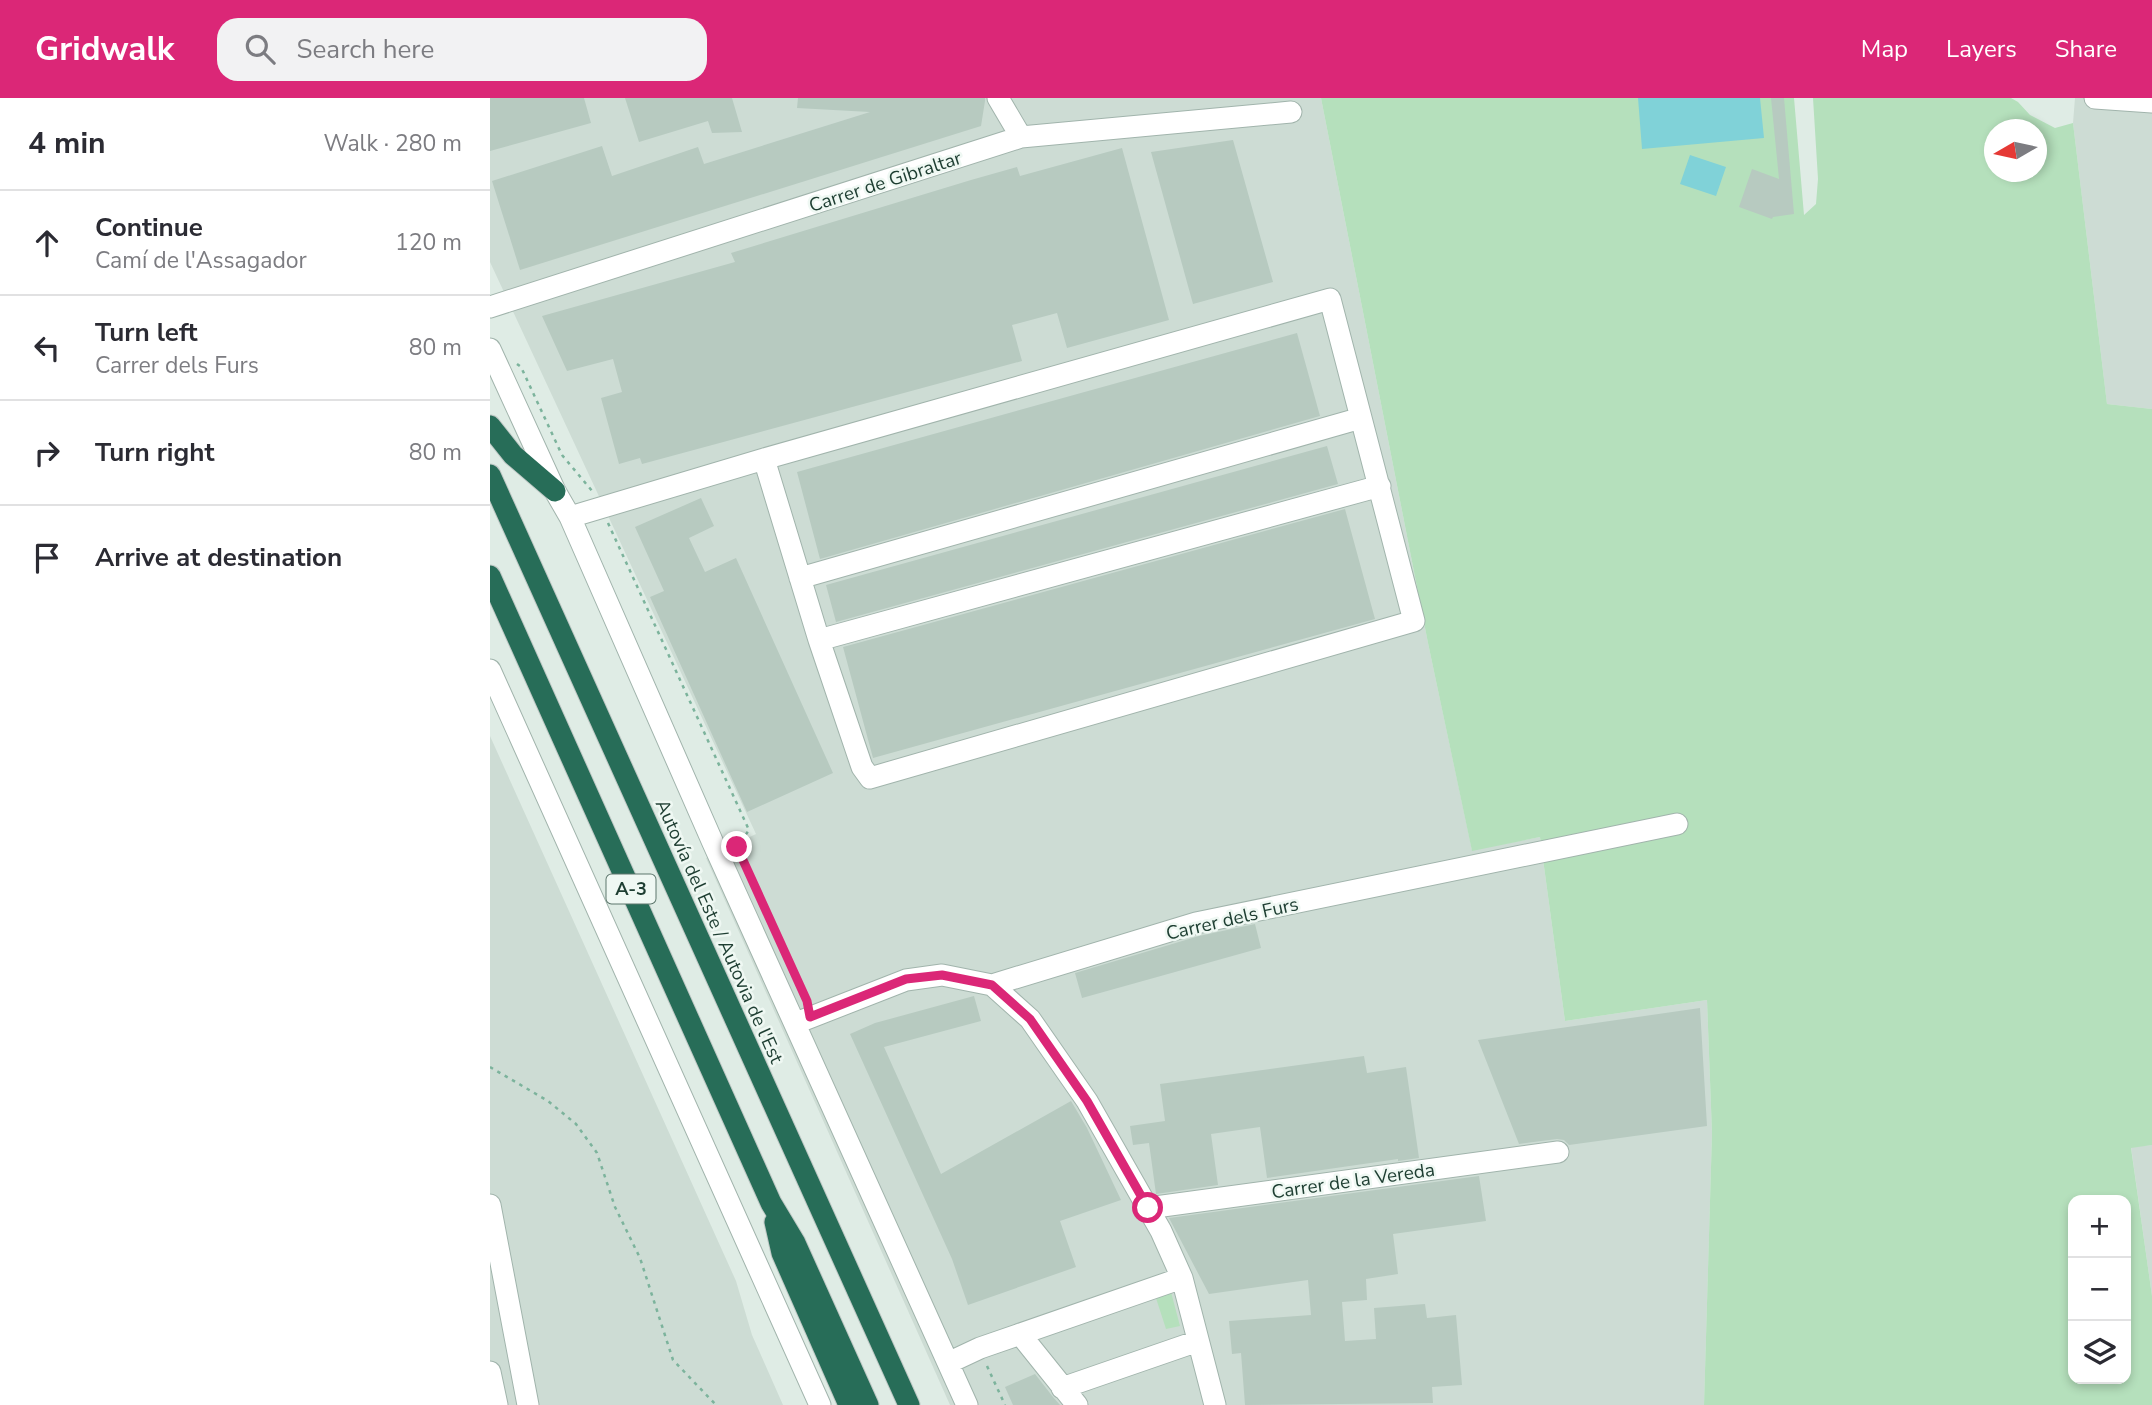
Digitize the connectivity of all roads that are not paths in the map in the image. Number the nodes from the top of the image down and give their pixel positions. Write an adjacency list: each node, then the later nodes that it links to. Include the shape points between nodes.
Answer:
1 (998, 98): 5 (street)
2 (2095, 98): 3 (street)
3 (2152, 102)
4 (1292, 112): 5 (street, Carrer de Gibraltar)
5 (1021, 137): 6 (street, Carrer de Gibraltar)
6 (490, 307)
7 (490, 349): 13 (street)
8 (1361, 418): 10 (street, via 1330,299); 12 (street); 16 (street)
9 (490, 426): 13 (highway, via 513,455)
10 (764, 459): 14 (street); 16 (street)
11 (490, 475): 39 (highway, Autovía del Este / Autovia de l'Est / A-3)
12 (1380, 486): 17 (street); 17 (street, via 1414,621 870,778 862,767)
13 (555, 491): 14 (street)
14 (570, 517): 21 (street, via 713,843)
15 (490, 576): 23 (highway, A-3)
16 (800, 578): 17 (street)
17 (819, 640)
18 (490, 670): 27 (street)
19 (1677, 824): 20 (street, Carrer dels Furs, via 1196,923)
20 (992, 985): 21 (street, Carrer dels Furs, via 942,975 906,979); 25 (street, via 1030,1019 1087,1101)
21 (803, 1020): 30 (street)
22 (1558, 1152): 25 (street, Carrer de la Vereda)
23 (771, 1203): 37 (highway, via 782,1253); 38 (highway, A-3)
24 (490, 1205): 33 (street)
25 (1148, 1208): 26 (street)
26 (1182, 1278): 28 (street); 29 (street)
27 (776, 1305): 35 (street); 36 (street)
28 (1020, 1334): 30 (street); 32 (street)
29 (1198, 1340): 32 (street); 42 (street)
30 (948, 1363): 40 (street)
31 (490, 1372): 34 (street)
32 (1062, 1388): 41 (street)
33 (528, 1403): 34 (street)
34 (499, 1405)
35 (804, 1405)
36 (820, 1405)
37 (849, 1405)
38 (868, 1405)
39 (909, 1405)
40 (967, 1405)
41 (1077, 1405)
42 (1215, 1405)

